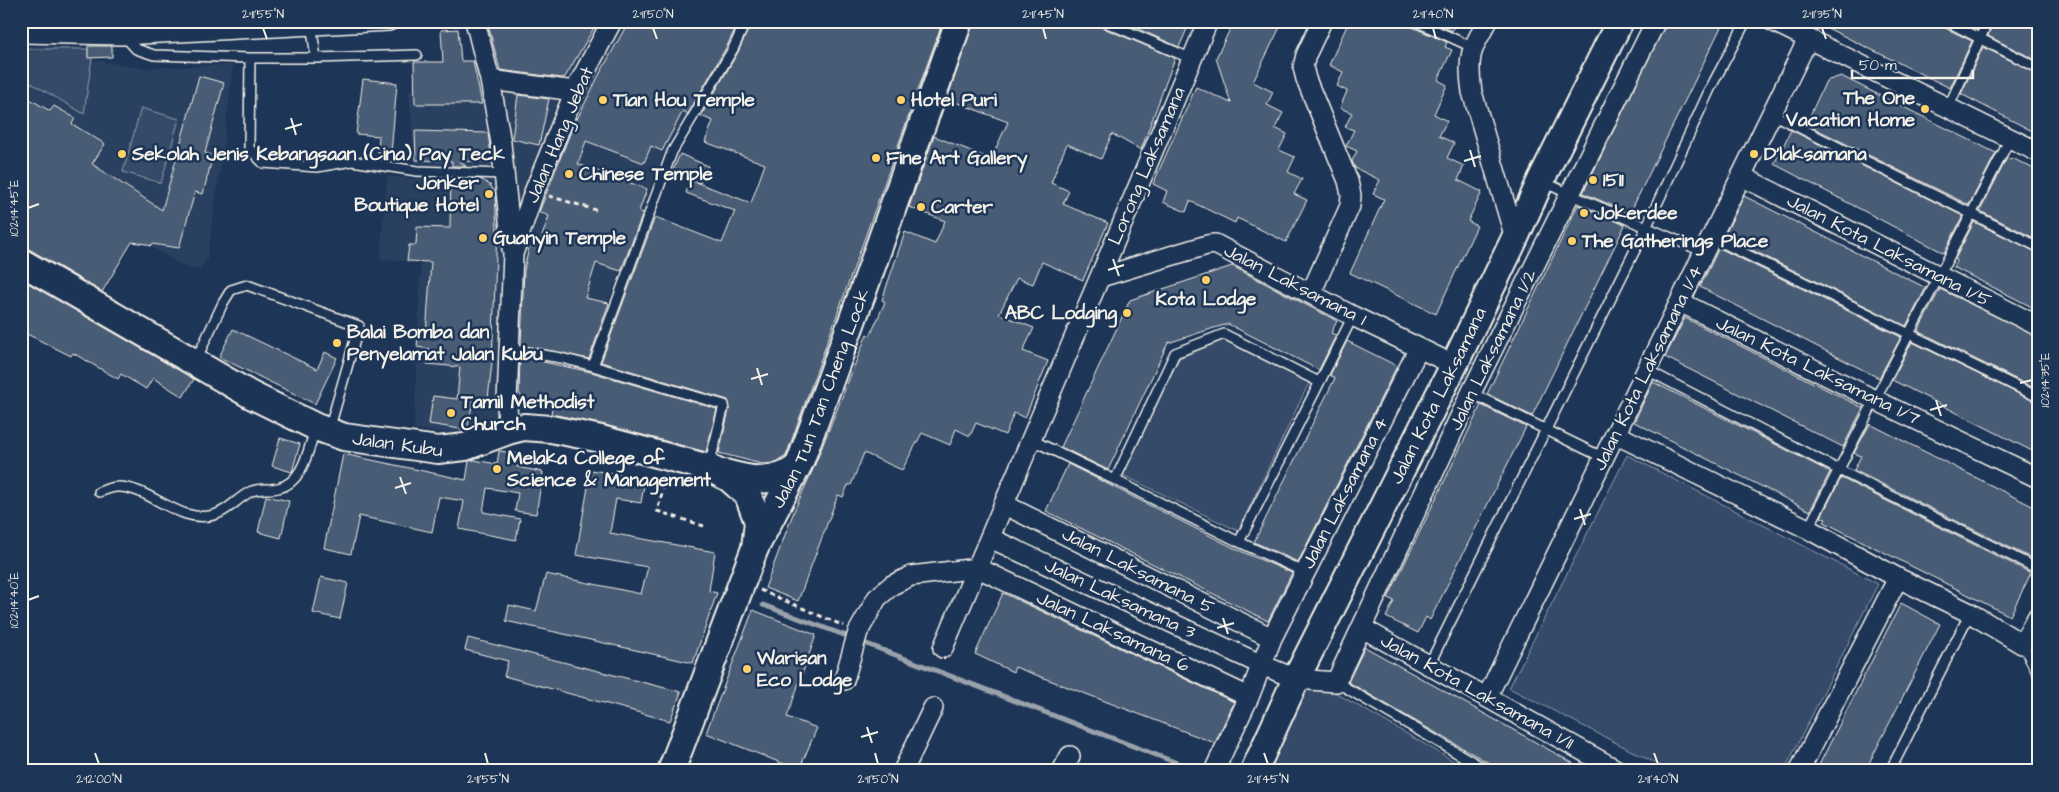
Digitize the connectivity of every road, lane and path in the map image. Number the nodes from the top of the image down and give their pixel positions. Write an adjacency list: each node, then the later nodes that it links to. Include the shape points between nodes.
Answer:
1 (475, 21): 29 (street)
2 (612, 21): 30 (street, Jalan Hang Jebat)
3 (746, 21): 59 (lane, via 734,48 672,152)
4 (959, 21): 71 (street, Jalan Tun Tan Cheng Lock)
5 (1103, 21): 27 (lane)
6 (1208, 21): 27 (street, Lorong Laksamana)
7 (1215, 21): 27 (lane)
8 (1322, 21): 50 (street, via 1303,67 1351,195 1350,206)
9 (1415, 21): 23 (lane)
10 (1488, 21): 23 (street)
11 (1620, 21): 37 (street, Jalan Kota Laksamana)
12 (1656, 21): 39 (street, Jalan Laksamana 1/2)
13 (1746, 21): 42 (lane, via 1710,88)
14 (1772, 21): 22 (street)
15 (1946, 21): 21 (lane)
16 (1988, 21): 21 (lane)
17 (385, 22): 18 (street)
18 (312, 24): 19 (street); 26 (lane)
19 (120, 28): 20 (street); 25 (lane, via 136,49 154,55)
20 (21, 33)
21 (1980, 38): 28 (lane); 31 (lane)
22 (1808, 39): 31 (street); 32 (street, Jalan Kota Laksamana 1/4)
23 (1472, 47): 43 (street, via 1472,92)
24 (417, 55): 26 (lane)
25 (250, 58): 26 (lane); 35 (lane, via 249,148 263,163 317,167 352,161 417,171)
26 (316, 58)
27 (1192, 59): 48 (street, Lorong Laksamana)
28 (2038, 68)
29 (490, 80): 30 (street); 35 (street)
30 (575, 91): 38 (street, Jalan Hang Jebat)
31 (1948, 108): 33 (street)
32 (1772, 114): 36 (street, Jalan Kota Laksamana 1/4); 41 (lane)
33 (2010, 139): 34 (street); 41 (lane)
34 (2038, 152)
35 (504, 174): 46 (street)
36 (1741, 176): 44 (street, Jalan Kota Laksamana 1/4); 49 (street, Jalan Kota Laksamana 1/5)
37 (1541, 180): 39 (lane); 43 (street, Jalan Kota Laksamana)
38 (534, 192): 40 (path); 46 (street, Jalan Hang Jebat)
39 (1569, 194): 42 (lane); 62 (street, Jalan Laksamana 1/2)
40 (596, 210)
41 (1972, 213): 45 (lane); 49 (lane)
42 (1646, 228): 44 (lane); 66 (lane)
43 (1516, 238): 58 (street, Jalan Kota Laksamana)
44 (1708, 245): 51 (street, Jalan Kota Laksamana 1/4); 54 (lane)
45 (2038, 247)
46 (513, 254): 56 (street, Jalan Hang Jebat)
47 (21, 262): 57 (street, Jalan Kubu)
48 (1101, 277): 50 (street, Jalan Laksamana 1, via 1216,244); 69 (street, Lorong Laksamana)
49 (1939, 277): 53 (street, Jalan Kota Laksamana 1/5); 54 (lane)
50 (1311, 293): 52 (street, Jalan Laksamana 1)
51 (1680, 302): 60 (street, Jalan Kota Laksamana 1/4); 64 (street, Jalan Kota Laksamana 1/7)
52 (1353, 316): 55 (street, Jalan Laksamana 1); 61 (lane)
53 (2038, 326)
54 (1909, 334): 63 (lane); 64 (lane)
55 (1419, 348): 58 (street, Jalan Laksamana 1); 86 (street, Jalan Laksamana 4)
56 (508, 349): 59 (lane); 67 (street, Jalan Hang Jebat)
57 (195, 362): 65 (street, Jalan Kubu, via 251,395); 65 (lane, via 231,290 247,286 359,326)
58 (1454, 365): 99 (street, Jalan Kota Laksamana)
59 (593, 366): 72 (lane, via 724,405)
60 (1647, 370): 68 (street, Jalan Kota Laksamana 1/4); 73 (lane)
61 (1319, 382): 76 (lane, via 1224,334 1175,353); 82 (lane)
62 (1471, 393): 66 (lane); 91 (street, Jalan Laksamana 1/2)
63 (2038, 397)
64 (1875, 400): 73 (lane); 75 (street, Jalan Kota Laksamana 1/7)
65 (322, 429): 67 (street, Jalan Kubu, via 344,436 438,450 464,447); 77 (lane, via 293,481 279,488 259,488 243,495 214,516 180,511 131,488 115,487)
66 (1545, 430): 70 (lane); 97 (lane)
67 (508, 431): 72 (street, Jalan Kubu, via 524,427 551,429 601,439)
68 (1615, 434): 70 (street, Jalan Kota Laksamana 1/4); 80 (street)
69 (1032, 440): 76 (lane); 78 (street, Lorong Laksamana)
70 (1604, 458): 103 (street, Jalan Kota Laksamana 1/4)
71 (796, 468): 72 (street, via 779,479 767,480 737,477); 83 (street, Jalan Tun Tan Cheng Lock)
72 (713, 470): 83 (street, Jalan Kubu, via 740,486 748,495 758,522)
73 (1839, 470): 80 (lane); 85 (lane)
74 (668, 473): 79 (path, via 657,511)
75 (2038, 478)
76 (1115, 480): 82 (lane)
77 (99, 492)
78 (1005, 505): 81 (street, Lorong Laksamana); 93 (street, Jalan Laksamana 5)
79 (704, 526)
80 (1808, 529): 87 (street)
81 (990, 538): 84 (street, Lorong Laksamana); 96 (street, Jalan Laksamana 3)
82 (1240, 542): 86 (lane)
83 (755, 548): 88 (street, Jalan Tun Tan Cheng Lock)
84 (978, 568): 92 (street, via 911,576 892,585 877,598); 95 (street, Lorong Laksamana); 102 (street, Jalan Laksamana 6)
85 (2038, 569)
86 (1304, 572): 93 (street, Jalan Laksamana 4)
87 (1898, 578): 89 (street); 111 (street)
88 (742, 582): 92 (path); 105 (street, Jalan Tun Tan Cheng Lock)
89 (1970, 613): 94 (street); 112 (lane)
90 (2038, 616): 94 (street)
91 (1362, 628): 97 (street, Jalan Kota Laksamana 1/11); 101 (street, Jalan Laksamana 1/2)
92 (858, 632): 100 (street)
93 (1272, 638): 96 (street, Jalan Laksamana 4)
94 (2022, 644): 98 (lane)
95 (943, 648)
96 (1262, 665): 99 (street, Jalan Laksamana 3); 102 (street, Jalan Laksamana 4)
97 (1428, 665): 103 (street, Jalan Kota Laksamana 1/11)
98 (2038, 674)
99 (1296, 679): 101 (street, Jalan Laksamana 3); 108 (street, Jalan Kota Laksamana)
100 (844, 680)
101 (1336, 682): 109 (lane)
102 (1249, 697): 107 (street, Jalan Laksamana 4)
103 (1487, 698): 110 (street, Jalan Kota Laksamana 1/11)
104 (933, 708): 106 (street)
105 (671, 771)
106 (903, 771)
107 (1214, 771)
108 (1254, 771)
109 (1488, 771)
110 (1619, 771)
111 (1799, 771)
112 (1890, 771)

